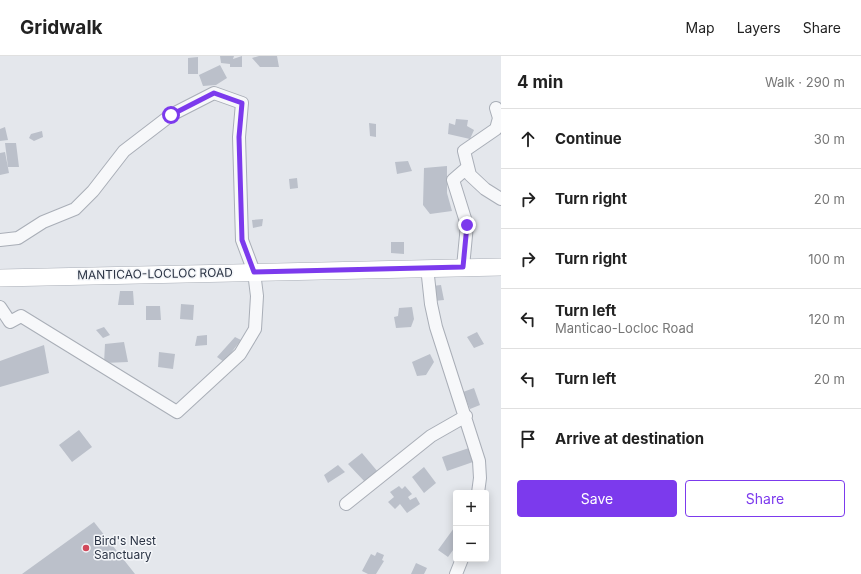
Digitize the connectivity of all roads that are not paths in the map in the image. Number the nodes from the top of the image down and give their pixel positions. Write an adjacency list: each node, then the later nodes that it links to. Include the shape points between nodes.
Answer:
1 (496, 108): 2 (street, via 500,118 496,130 464,151)
2 (468, 167): 3 (street, via 470,175); 6 (street, via 453,180 467,225)
3 (501, 199)
4 (0, 240): 8 (street, via 18,238 44,222 75,209 93,191 124,150 171,115 214,93 242,103 239,137 242,240)
5 (427, 267): 6 (street, MANTICAO-LOCLOC ROAD); 8 (street, MANTICAO-LOCLOC ROAD); 11 (street, via 436,327)
6 (463, 267): 7 (street, MANTICAO-LOCLOC ROAD)
7 (501, 267)
8 (254, 272): 9 (street, MANTICAO-LOCLOC ROAD); 10 (street, via 257,296 255,329 240,354 177,412 21,316 10,322)
9 (0, 278)
10 (0, 307)
11 (466, 416): 12 (street, via 479,461); 13 (street, via 431,436)
12 (478, 490)
13 (346, 504)
14 (461, 562): 15 (street)
15 (456, 574)

